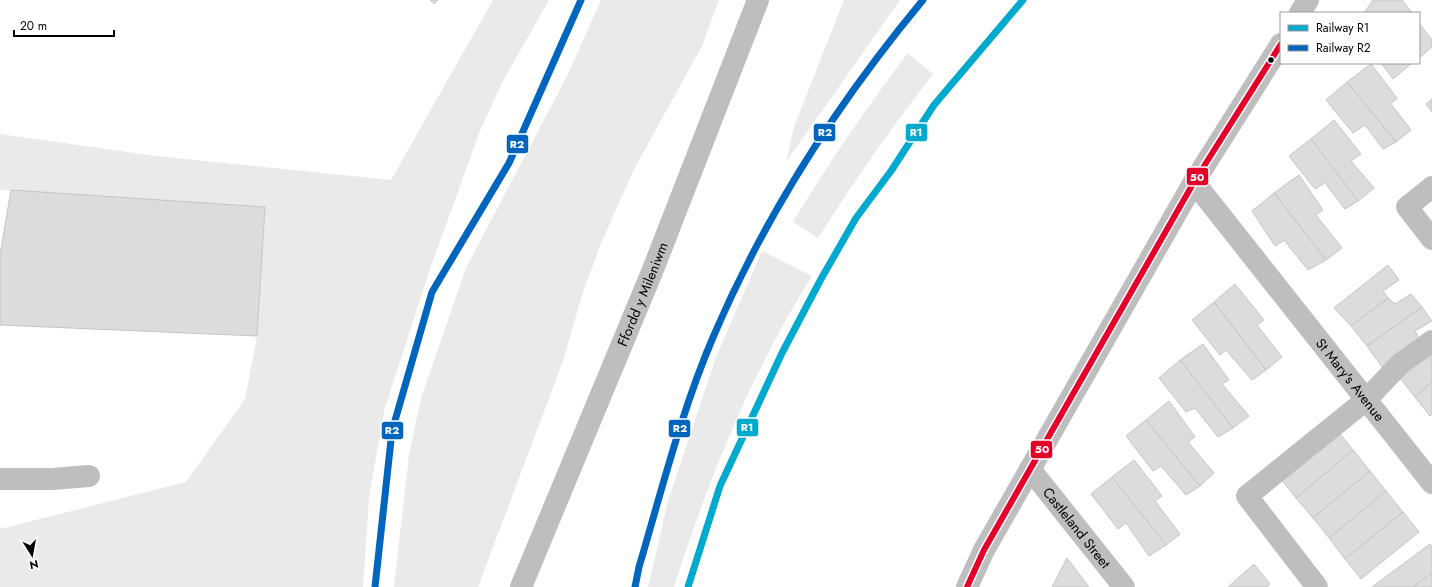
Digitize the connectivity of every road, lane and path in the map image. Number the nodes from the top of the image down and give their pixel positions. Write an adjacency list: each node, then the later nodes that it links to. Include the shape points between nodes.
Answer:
1 (758, 0): 14 (street, Ffordd y Mileniwm, via 652,272)
2 (1308, 0): 3 (street)
3 (1301, 12)
4 (1280, 46): 5 (street)
5 (1194, 182): 9 (street, St Mary's Avenue); 10 (street)
6 (1432, 187): 7 (street, via 1407,207)
7 (1432, 239)
8 (1432, 341): 9 (street, via 1400,364)
9 (1366, 400): 13 (street, St Mary's Avenue); 17 (street, via 1247,496)
10 (1030, 469): 15 (street, via 984,550); 16 (street, Castleland Street)
11 (89, 476): 12 (street)
12 (0, 479)
13 (1432, 483)
14 (522, 587)
15 (967, 587)
16 (1124, 587)
17 (1316, 587)

